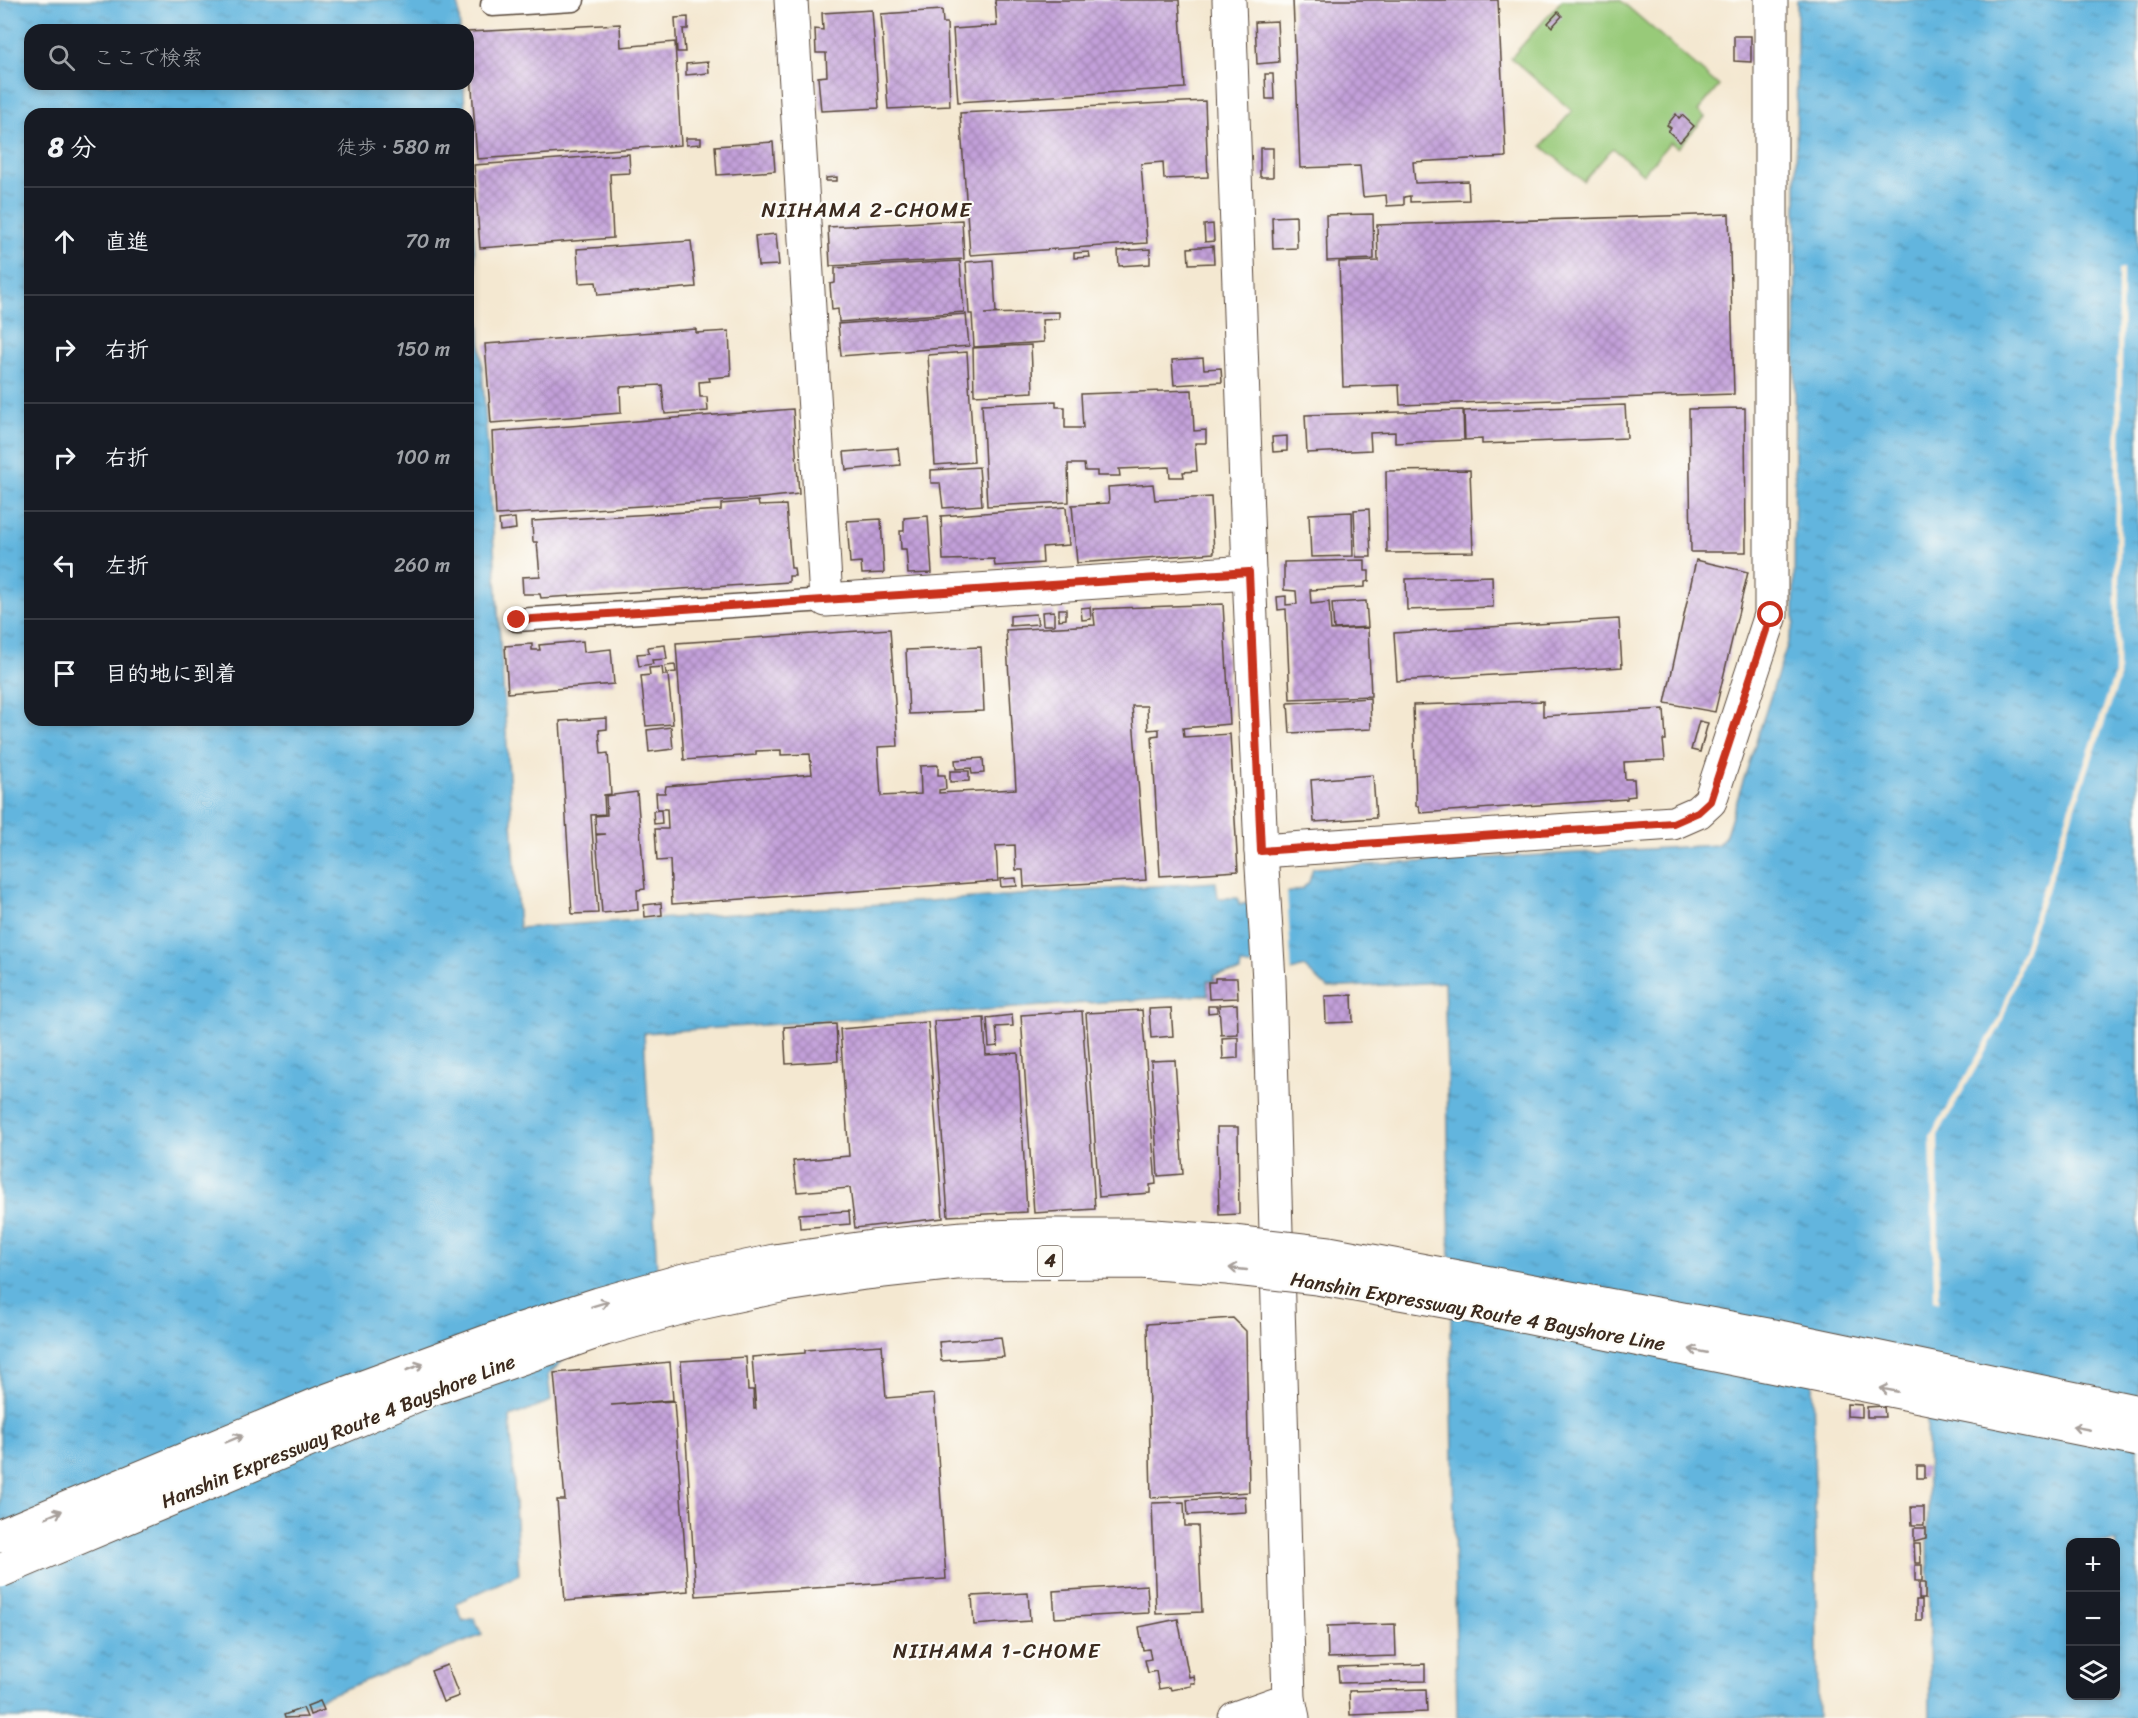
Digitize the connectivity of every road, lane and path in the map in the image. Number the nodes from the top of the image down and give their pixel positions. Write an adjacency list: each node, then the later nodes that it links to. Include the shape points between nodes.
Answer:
1 (573, 0): 5 (street)
2 (791, 0): 7 (main road)
3 (1229, 0): 6 (main road)
4 (1771, 0): 9 (main road, via 1771,615 1710,801 1698,812 1673,823)
5 (492, 5)
6 (1249, 572): 7 (main road); 9 (main road)
7 (826, 600): 8 (street)
8 (517, 620)
9 (1261, 851): 14 (main road)
10 (2138, 1412): 12 (main road, Hanshin Expressway Route 4 Bayshore Line / 4, one-way to 10, bridge, via 328,1400 599,1304 684,1280 774,1261 872,1246 963,1238 1142,1235 1329,1253 1784,1338)
11 (2138, 1440): 13 (main road, Hanshin Expressway Route 4 Bayshore Line / 4, one-way to 13, bridge, via 1455,1302 1317,1278 1139,1262 956,1263 780,1286 605,1329 429,1390)
12 (0, 1536)
13 (0, 1571)
14 (1297, 1712): 15 (main road)
15 (1235, 1718)

